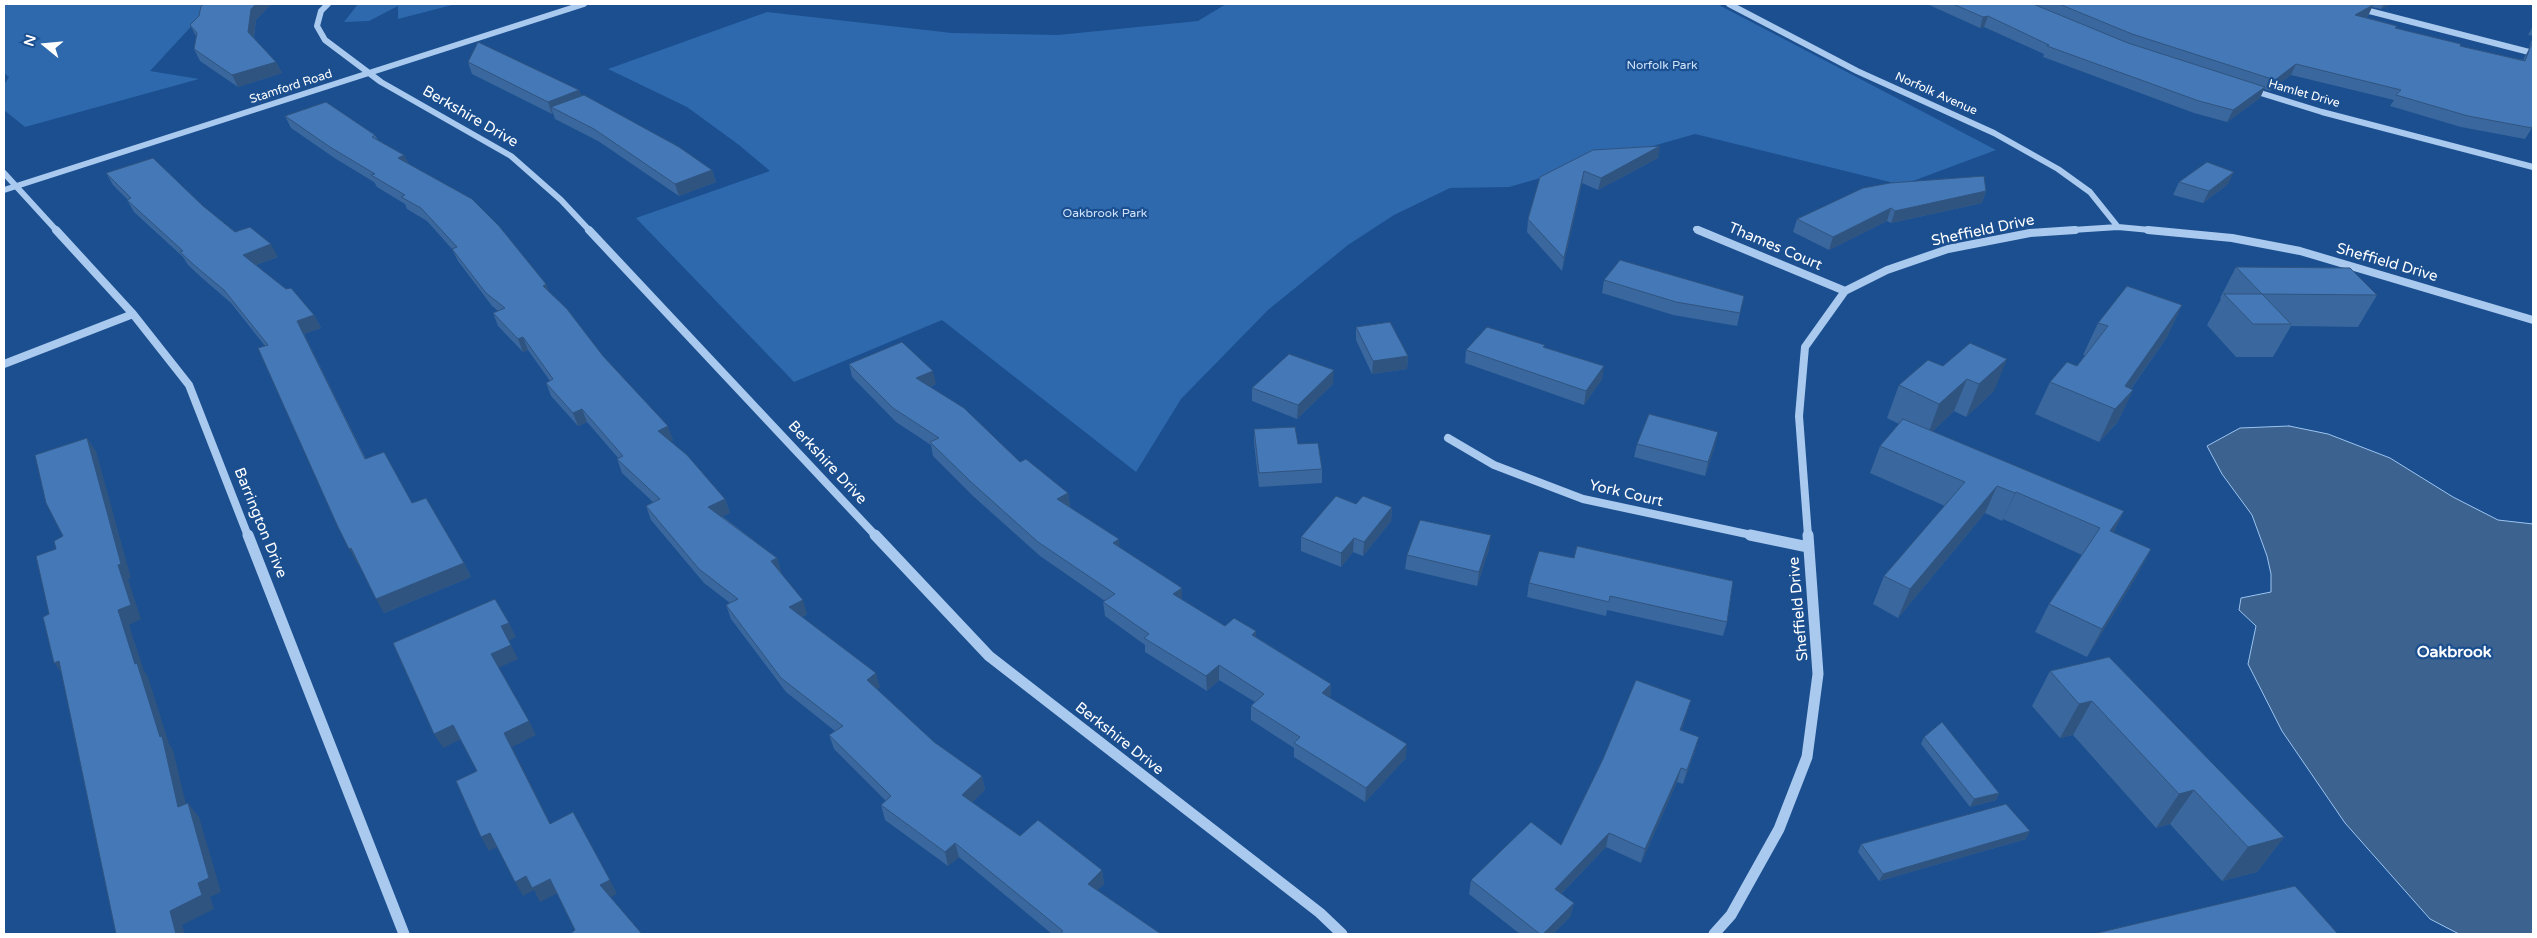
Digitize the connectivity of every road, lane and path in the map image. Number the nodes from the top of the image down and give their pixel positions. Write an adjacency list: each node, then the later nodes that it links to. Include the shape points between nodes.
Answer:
1 (328, 4): 6 (street, Berkshire Drive, via 321,11 317,26 325,40)
2 (584, 4): 6 (street, Stamford Road)
3 (1729, 4): 12 (street, Norfolk Avenue, via 1857,71 1994,133 2058,169 2090,192)
4 (2342, 4): 5 (street)
5 (2533, 53)
6 (371, 73): 10 (street, Stamford Road); 21 (street, Berkshire Drive, via 381,82 511,156 561,200 989,656 1320,913)
7 (2246, 89): 8 (street, Hamlet Drive)
8 (2533, 167)
9 (4, 173): 10 (street, Barrington Drive)
10 (16, 186): 11 (street, Stamford Road); 15 (street, Barrington Drive)
11 (4, 190)
12 (2118, 227): 14 (street, Sheffield Drive, via 2030,233 1948,249 1887,270); 16 (street, Sheffield Drive, via 2232,238 2300,252)
13 (1696, 229): 14 (street, Thames Court)
14 (1844, 291): 19 (street, Sheffield Drive, via 1805,347 1799,416)
15 (133, 314): 17 (street); 20 (street, Barrington Drive, via 189,385)
16 (2533, 320)
17 (4, 364)
18 (1448, 438): 19 (street, York Court, via 1494,465 1583,499)
19 (1808, 546): 22 (street, Sheffield Drive, via 1818,674 1807,757 1779,829 1731,915)
20 (404, 934)
21 (1342, 934)
22 (1714, 934)

